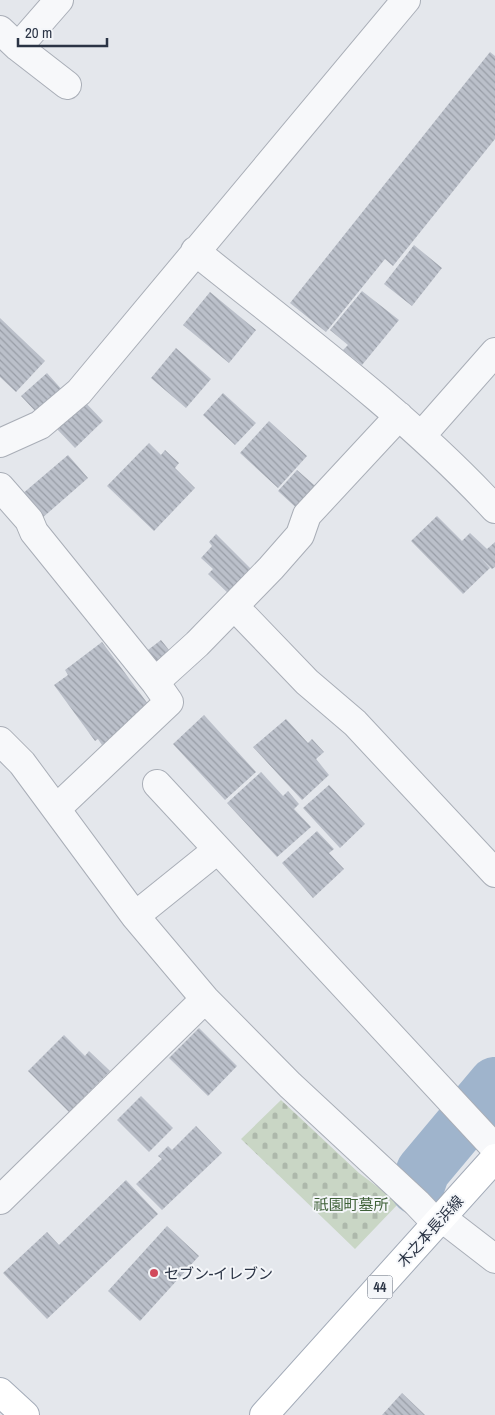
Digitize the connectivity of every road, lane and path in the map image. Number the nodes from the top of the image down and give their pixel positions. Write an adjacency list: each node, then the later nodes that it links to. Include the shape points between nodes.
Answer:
1 (59, 0): 3 (street)
2 (406, 0): 5 (street)
3 (9, 38): 4 (street)
4 (67, 85)
5 (195, 251): 7 (street); 9 (street, via 79,392 40,425)
6 (495, 352): 8 (street)
7 (399, 416): 8 (street); 12 (street, via 307,515 300,536)
8 (421, 436): 11 (street)
9 (0, 443)
10 (0, 486): 13 (street)
11 (495, 509)
12 (234, 606): 13 (street); 18 (street, via 307,682 355,723)
13 (155, 682): 16 (street, via 169,702)
14 (0, 741): 16 (street, via 22,763)
15 (157, 784): 17 (street)
16 (56, 809): 19 (street)
17 (217, 850): 19 (street); 21 (street)
18 (495, 873)
19 (135, 916): 20 (street)
20 (205, 999): 23 (street); 24 (street, via 290,1085)
21 (495, 1148)
22 (495, 1158): 24 (main road, 木之本長浜線 / 44)
23 (0, 1200)
24 (440, 1221): 25 (street); 28 (main road, 木之本長浜線 / 44)
25 (495, 1259)
26 (0, 1392): 27 (main road)
27 (25, 1415)
28 (264, 1415)

